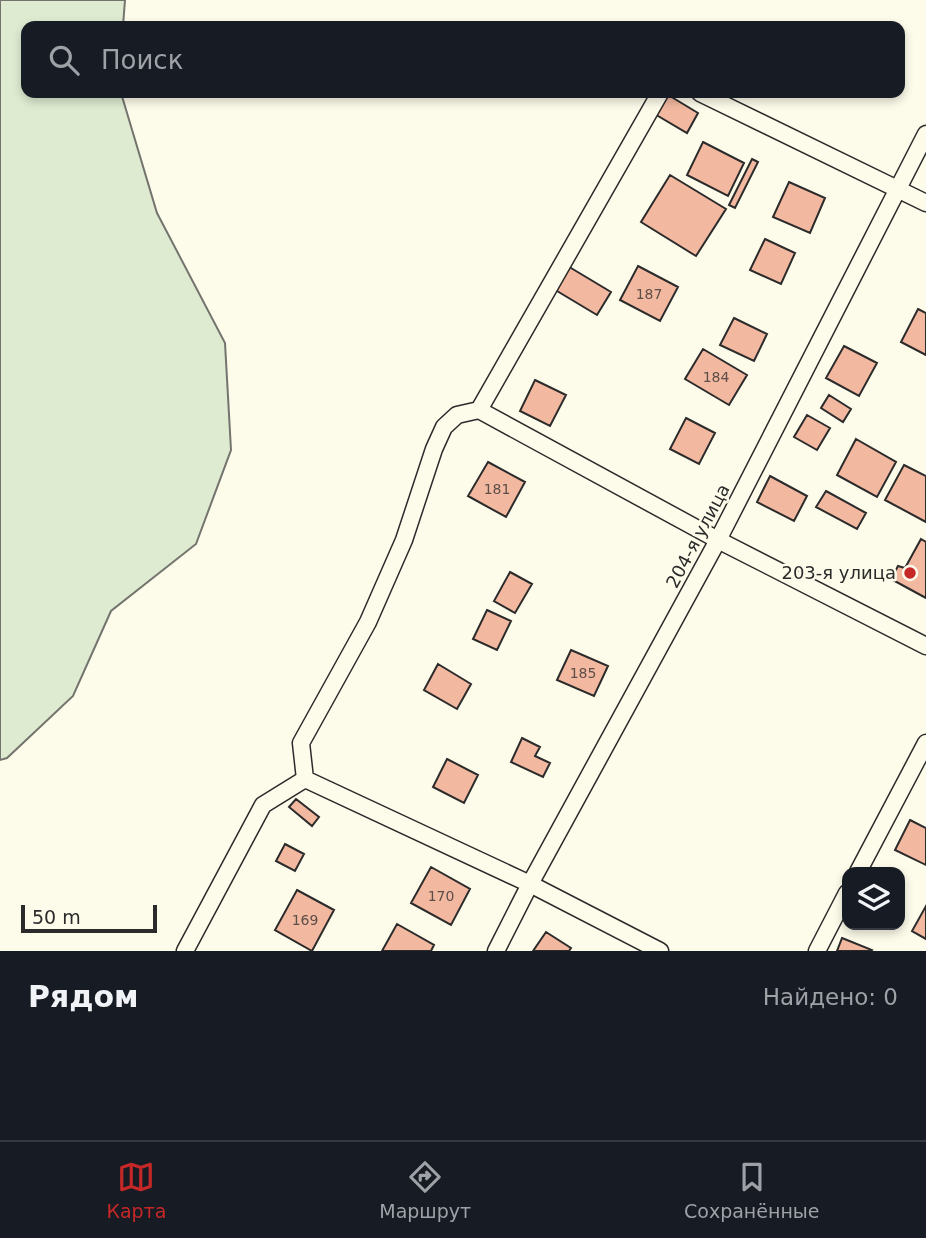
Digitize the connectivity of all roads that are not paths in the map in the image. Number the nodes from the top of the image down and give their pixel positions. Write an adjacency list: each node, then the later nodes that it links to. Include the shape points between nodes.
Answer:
1 (657, 98): 6 (street)
2 (710, 98): 4 (street)
3 (926, 134): 4 (street, 204-я улица)
4 (896, 190): 5 (street); 7 (street, 204-я улица)
5 (926, 204)
6 (479, 410): 7 (street); 10 (street, via 457,415 444,427 404,540 368,622 300,743)
7 (718, 540): 8 (street); 12 (street, 204-я улица)
8 (926, 646)
9 (926, 743): 11 (street)
10 (305, 779): 12 (street); 14 (street, via 263,805)
11 (861, 867)
12 (530, 884): 15 (street, 204-я улица); 16 (street)
13 (842, 903): 17 (street)
14 (185, 951)
15 (496, 951)
16 (660, 951)
17 (817, 951)

